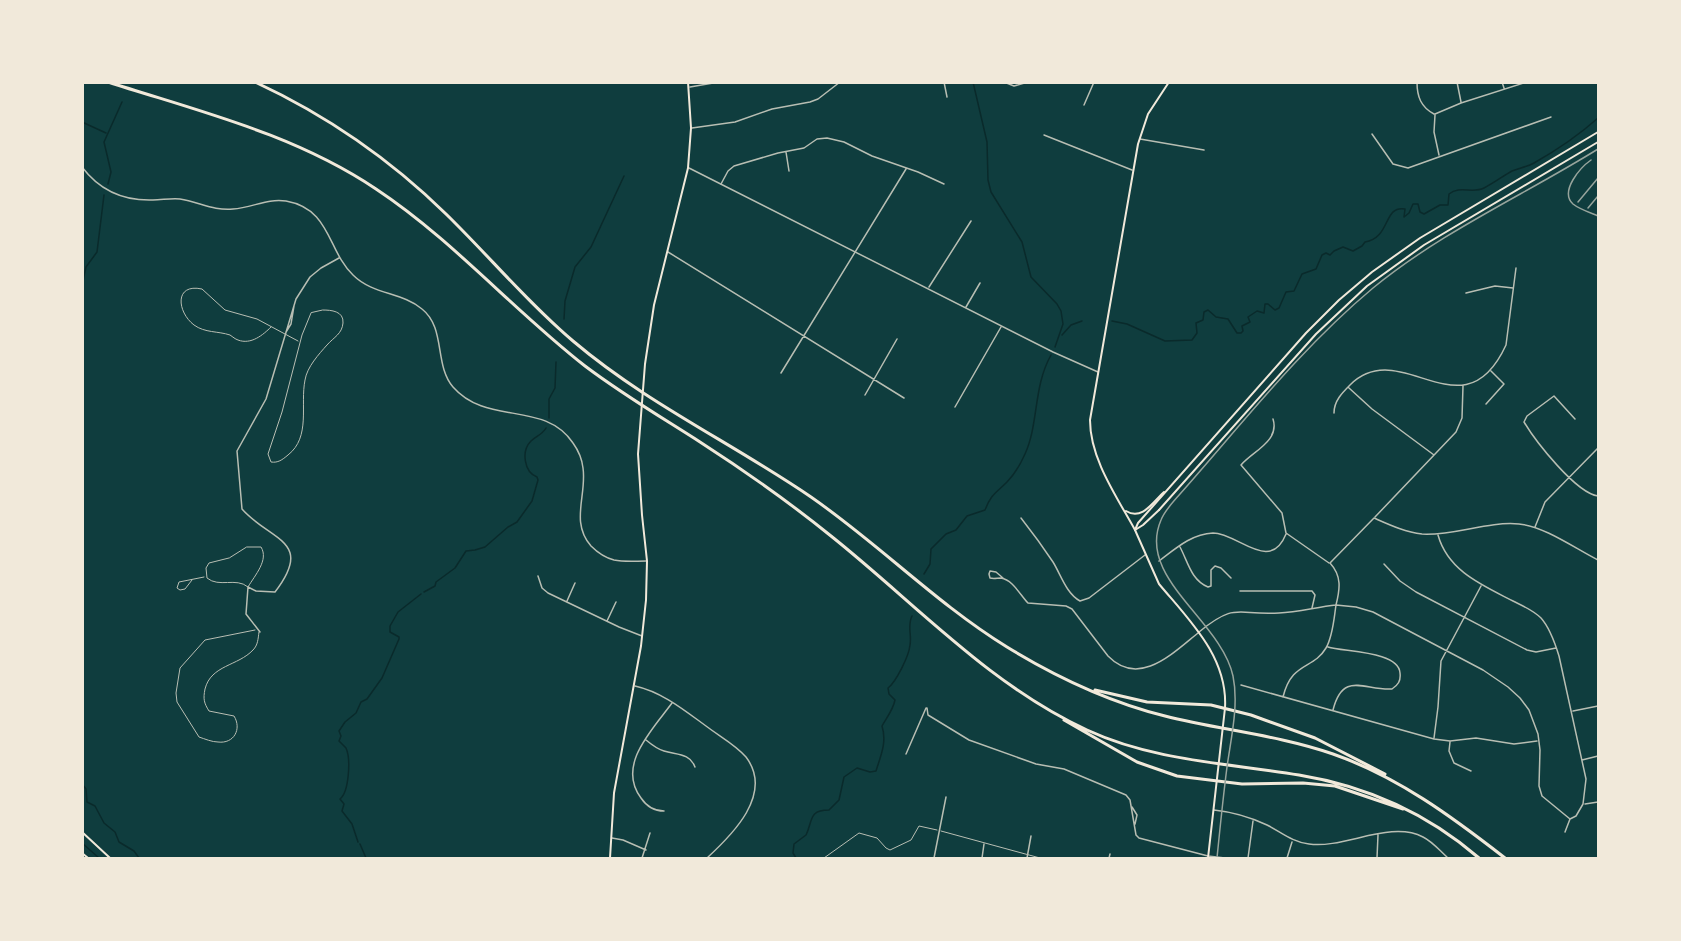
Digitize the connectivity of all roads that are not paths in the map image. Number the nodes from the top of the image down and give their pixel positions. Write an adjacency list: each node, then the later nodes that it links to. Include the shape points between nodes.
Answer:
1 (108, 82): 114 (highway, via 260,130 316,154 377,189 435,233 585,366 785,501 990,670)
2 (255, 82): 107 (highway, via 323,118 392,166 447,214 548,318 616,375 812,498 986,633)
3 (688, 82): 15 (main road)
4 (719, 82): 15 (street)
5 (840, 82): 22 (street, via 810,102 772,109 735,122)
6 (944, 82): 17 (street)
7 (1004, 82): 14 (street, via 1014,86)
8 (1094, 82): 19 (street)
9 (1169, 82): 26 (main road, via 1148,114)
10 (1417, 82): 20 (street, via 1421,102)
11 (1457, 82): 18 (street)
12 (1502, 82): 16 (street)
13 (1527, 82): 16 (street)
14 (1028, 83)
15 (688, 88): 22 (main road)
16 (1505, 89): 18 (street)
17 (947, 97)
18 (1461, 103): 20 (street)
19 (1084, 105)
20 (1435, 114): 30 (street, via 1434,132)
21 (1551, 117): 30 (street)
22 (691, 128): 32 (main road)
23 (1599, 132): 70 (main road, via 1420,238 1372,272 1306,333)
24 (1372, 134): 30 (street, via 1398,166 1410,168)
25 (1044, 135): 34 (street)
26 (1139, 139): 28 (street); 34 (main road)
27 (1599, 142): 76 (main road, via 1424,245 1367,286 1316,334 1159,510)
28 (1204, 150)
29 (786, 152): 33 (street, via 804,148 819,138 832,139); 35 (street); 36 (street, via 734,166)
30 (1440, 156)
31 (82, 167): 41 (street, via 104,189 136,200 179,199 217,209 268,200 295,203 323,223)
32 (688, 168): 36 (street); 39 (main road)
33 (907, 169): 37 (street); 40 (street)
34 (1133, 170): 55 (main road)
35 (789, 171)
36 (721, 184): 40 (street)
37 (944, 184)
38 (971, 221): 44 (street)
39 (668, 252): 51 (street); 82 (main road, via 651,322 643,383 638,454)
40 (856, 252): 44 (street); 51 (street)
41 (340, 257): 50 (street, via 321,268 300,290); 82 (street, via 363,283 410,302 428,315 436,331 443,370 462,395 488,409 546,420 568,437 584,469 579,514 586,541 611,559)
42 (1516, 268): 45 (street)
43 (980, 283): 47 (street)
44 (928, 288): 47 (street)
45 (1514, 288): 46 (street, via 1495,286); 54 (street, via 1506,345)
46 (1466, 293)
47 (966, 307): 48 (street)
48 (1001, 326): 55 (street); 63 (street)
49 (271, 327): 49 (lane, via 225,310 202,289 190,288 182,298 184,315 206,331 246,341); 50 (lane)
50 (285, 333): 53 (lane); 93 (street, via 266,399 237,451 237,465 242,509 284,542 290,551 290,563 273,593)
51 (805, 336): 56 (street); 57 (street)
52 (897, 339): 57 (street)
53 (300, 341): 53 (lane, via 268,454 273,463 297,445 304,421 306,375 340,332 342,317 335,311 314,311)
54 (1491, 370): 58 (street); 62 (street, via 1504,384)
55 (1098, 372): 72 (main road, via 1091,434 1097,456)
56 (781, 373)
57 (874, 380): 60 (street); 61 (street)
58 (1463, 386): 59 (street, via 1438,385 1398,370 1385,370 1359,377); 68 (street, via 1462,418 1456,432)
59 (1348, 387): 64 (street, via 1334,406); 68 (street)
60 (865, 395)
61 (904, 398)
62 (1486, 404)
63 (955, 407)
64 (1334, 413)
65 (1273, 419): 77 (street, via 1275,431 1270,439 1241,465 1282,513)
66 (1575, 419): 69 (street, via 1554,396 1524,422)
67 (1599, 448): 69 (street)
68 (1435, 455): 74 (street)
69 (1570, 478): 71 (street, via 1587,493); 75 (street, via 1545,502)
70 (1164, 492): 72 (main road, via 1142,513 1133,515); 76 (main road)
71 (1599, 496)
72 (1125, 510): 76 (main road)
73 (1022, 518): 80 (street, via 1061,580 1080,602)
74 (1374, 518): 78 (street, via 1407,531); 84 (street)
75 (1534, 528): 78 (street, via 1504,524); 81 (street)
76 (1135, 530): 80 (main road)
77 (1286, 533): 79 (street, via 1279,544 1264,552 1214,533 1196,536); 84 (street)
78 (1438, 533): 92 (street, via 1450,561)
79 (1179, 546): 83 (street); 89 (street, via 1189,569 1204,586 1211,586 1213,567 1221,568)
80 (1145, 555): 102 (main road, via 1159,584)
81 (1599, 560)
82 (646, 561): 103 (main road)
83 (1159, 561)
84 (1330, 564): 97 (street, via 1340,582)
85 (1384, 564): 99 (street, via 1408,586)
86 (206, 576): 90 (lane); 93 (lane, via 213,582); 93 (lane, via 209,563 229,558 247,547 260,547 264,559)
87 (538, 576): 95 (street, via 545,592)
88 (1003, 578): 102 (street, via 1028,603 1072,609 1112,659 1127,667 1142,669 1155,665)
89 (1231, 578)
90 (192, 580): 90 (lane, via 178,583 176,587 184,590)
91 (575, 583): 95 (street)
92 (1482, 584): 99 (street); 105 (street, via 1536,613)
93 (248, 587): 101 (street, via 246,611)
94 (1240, 591): 98 (street, via 1312,591 1316,595)
95 (567, 602): 100 (street)
96 (616, 602): 100 (street)
97 (1336, 605): 98 (street); 104 (street); 106 (street, via 1373,612)
98 (1312, 608): 102 (street, via 1277,613 1233,611 1217,617)
99 (1463, 617): 105 (street, via 1531,651); 106 (street)
100 (607, 621): 103 (street)
101 (258, 631): 101 (lane, via 205,639 180,668 177,702 199,737 221,742 237,732 234,716 210,711 204,702 204,692 211,676 253,650)
102 (1198, 632): 113 (main road, via 1220,671)
103 (643, 636): 109 (main road)
104 (1327, 646): 110 (street, via 1294,673); 115 (street, via 1377,655 1397,666 1400,673 1399,682 1392,689 1347,687 1337,697)
105 (1557, 648): 116 (street)
106 (1445, 651): 117 (street, via 1439,670); 120 (street, via 1513,691 1529,710)
107 (1077, 684): 113 (highway, via 1147,702); 127 (highway, via 1141,709 1304,745 1364,766)
108 (1241, 685): 110 (street)
109 (634, 686): 111 (street); 142 (main road, via 617,773)
110 (1283, 697): 115 (street)
111 (672, 702): 118 (street); 154 (street, via 741,752 754,778 753,798 739,825)
112 (1599, 706): 116 (street)
113 (1225, 708): 126 (main road); 127 (highway, via 1316,738)
114 (1050, 711): 126 (highway, via 1139,763 1177,776); 133 (highway, via 1128,746 1206,763 1326,780 1375,795)
115 (1332, 711): 117 (street)
116 (1571, 712): 123 (street)
117 (1434, 739): 119 (street)
118 (645, 740): 124 (street, via 662,750 688,757); 132 (street, via 634,765 634,784 648,806)
119 (1450, 741): 120 (street); 125 (street, via 1454,763)
120 (1539, 741): 135 (street, via 1542,796)
121 (906, 754): 149 (street, via 927,708 928,715 969,740 1036,764 1064,769 1126,795 1137,814 1134,826 1138,838)
122 (1599, 756): 123 (street)
123 (1582, 760): 130 (street, via 1586,779)
124 (695, 767)
125 (1471, 771)
126 (1216, 782): 131 (main road); 133 (highway, via 1335,786)
127 (1407, 788): 166 (highway)
128 (946, 797): 136 (street)
129 (1599, 802): 130 (street)
130 (1583, 804): 135 (street)
131 (1213, 809): 134 (street); 149 (main road)
132 (664, 811)
133 (1417, 815): 165 (highway)
134 (1253, 819): 143 (street); 161 (street)
135 (1570, 819): 138 (street)
136 (940, 831): 144 (lane); 155 (lane, via 919,826 911,840 890,850 877,838 859,833); 156 (street)
137 (82, 832): 151 (main road)
138 (1565, 832)
139 (650, 833): 145 (street)
140 (1378, 834): 143 (street, via 1328,845); 163 (street); 164 (street, via 1416,834)
141 (1031, 836): 148 (street)
142 (612, 838): 145 (street); 152 (main road)
143 (1292, 840): 162 (street)
144 (984, 844): 148 (lane); 157 (street)
145 (646, 850): 153 (street)
146 (82, 853): 150 (main road)
147 (1110, 854): 159 (street)
148 (1028, 857): 158 (lane)
149 (1208, 857): 160 (street)
150 (88, 858)
151 (110, 858)
152 (610, 858)
153 (642, 858)
154 (707, 858)
155 (824, 858)
156 (934, 858)
157 (982, 858)
158 (1040, 858)
159 (1109, 858)
160 (1225, 858)
161 (1248, 858)
162 (1287, 858)
163 (1377, 858)
164 (1448, 858)
165 (1479, 858)
166 (1505, 858)

